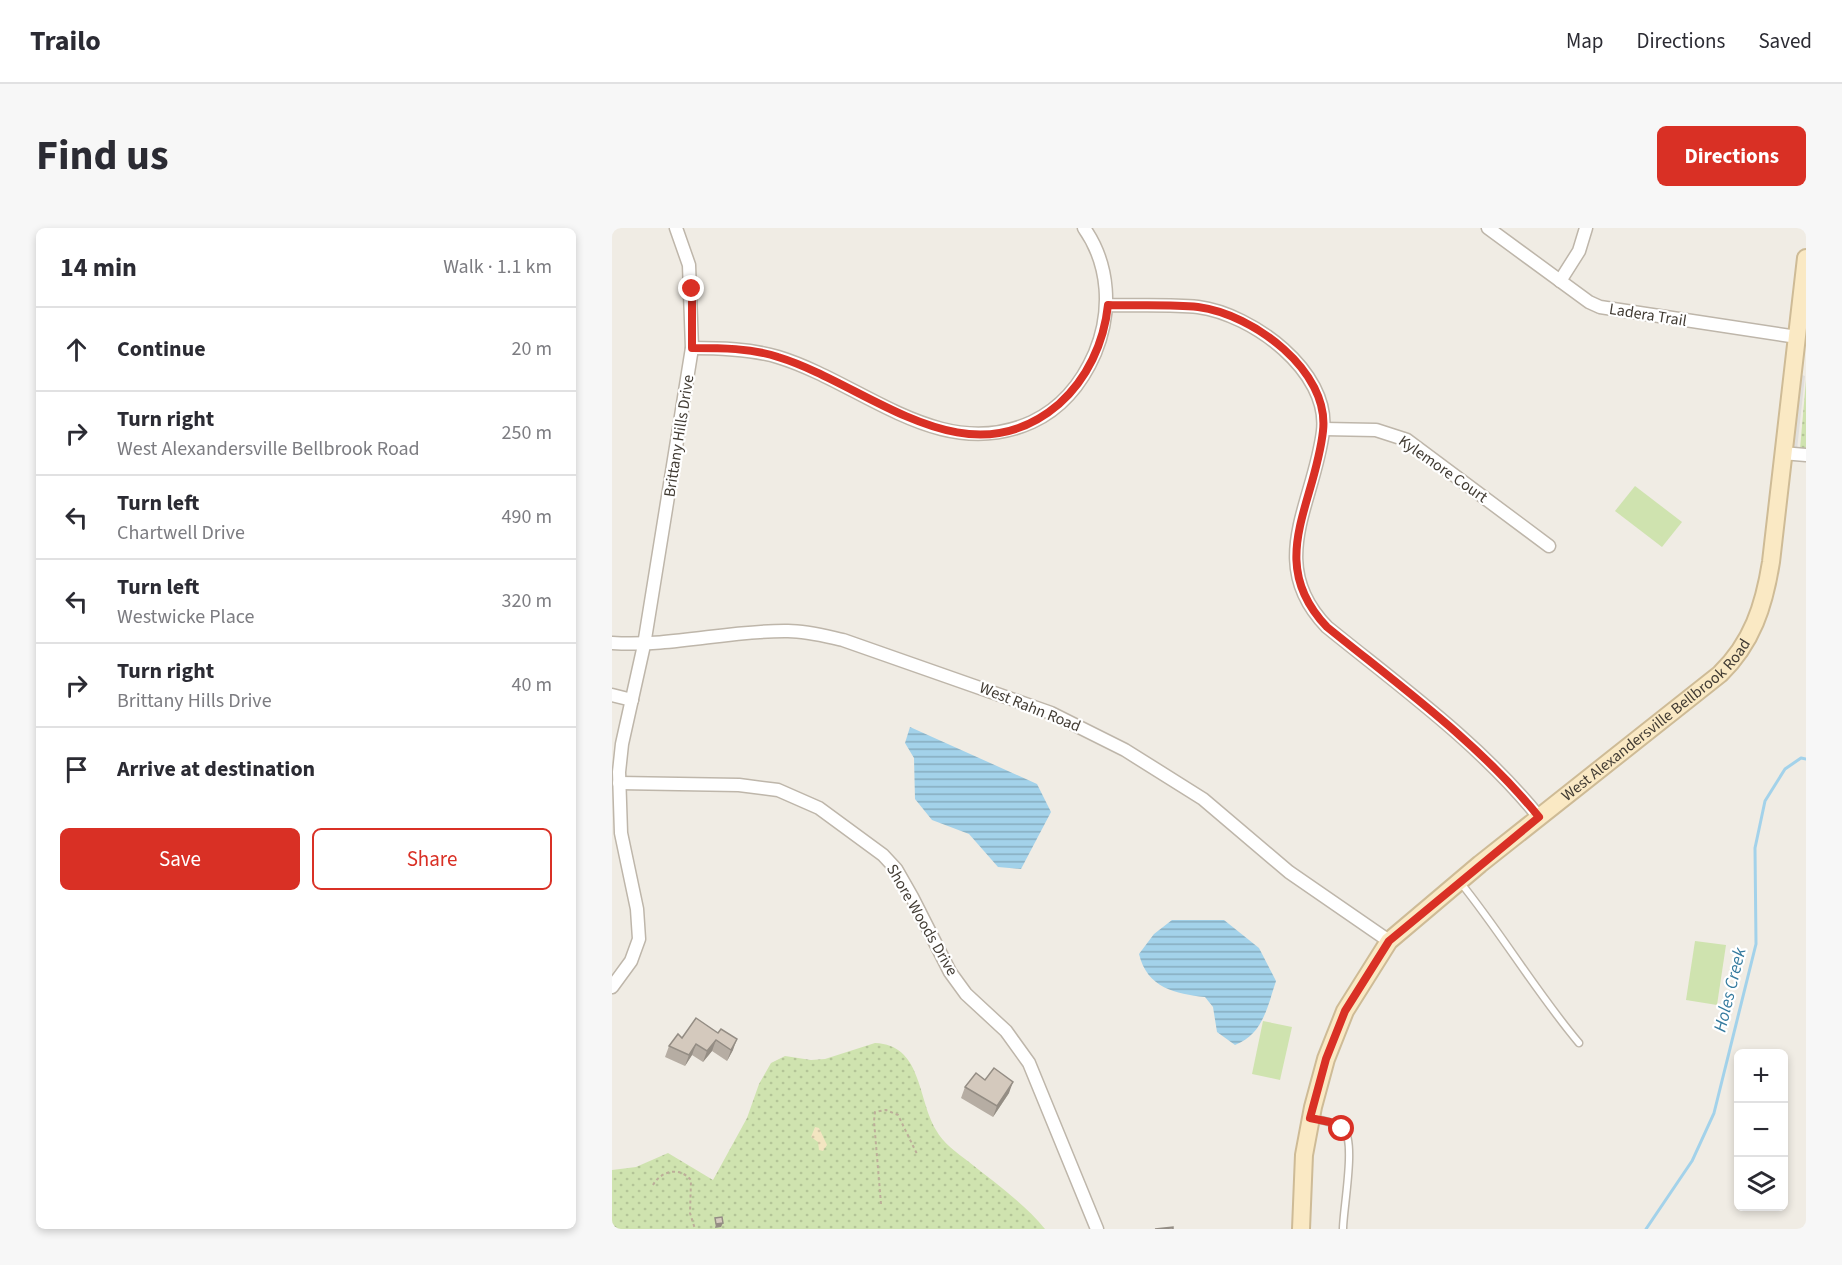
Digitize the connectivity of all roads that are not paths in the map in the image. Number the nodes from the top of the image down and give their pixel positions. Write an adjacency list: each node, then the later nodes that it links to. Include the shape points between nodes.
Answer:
1 (676, 228): 9 (street, Brittany Hills Drive, via 689,266)
2 (1084, 228): 7 (street, via 1103,270)
3 (1488, 228): 6 (street, Ladera Trail)
4 (1586, 228): 6 (street, via 1579,250)
5 (1806, 258): 8 (main road, West Alexandersville Bellbrook Road)
6 (1560, 281): 8 (street, Ladera Trail, via 1589,302 1611,310)
7 (1108, 305): 9 (street, via 1100,342 1073,392 1045,416 1017,429 990,434 959,435 931,428 830,377 777,357 734,349); 10 (street, via 1200,307 1236,319 1271,338 1301,365 1318,393)
8 (1797, 336): 11 (main road, West Alexandersville Bellbrook Road)
9 (692, 348): 15 (street, Brittany Hills Drive)
10 (1324, 429): 13 (street, Kylemore Court, via 1376,430 1407,440); 19 (street, via 1294,554 1303,596 1327,627 1459,734 1509,781)
11 (1782, 453): 12 (street); 19 (main road, West Alexandersville Bellbrook Road, via 1767,586 1746,642 1720,674)
12 (1806, 455)
13 (1549, 546)
14 (612, 643): 15 (street, West Rahn Road)
15 (644, 645): 17 (street, Brittany Hills Drive); 21 (street, West Rahn Road, via 771,631 810,632 1051,713 1125,750 1203,799 1289,872)
16 (612, 695): 17 (street)
17 (632, 700): 18 (street, Brittany Hills Drive, via 622,744)
18 (619, 783): 22 (street, Brittany Hills Drive, via 621,833 638,909 639,939 631,961); 25 (street, Shore Woods Drive, via 740,785 778,790 819,808 883,855 896,869 956,980 1006,1031 1029,1063)
19 (1539, 817): 20 (main road, West Alexandersville Bellbrook Road)
20 (1459, 881): 21 (main road, West Alexandersville Bellbrook Road); 23 (lane, via 1490,919 1547,1005)
21 (1389, 941): 24 (main road, West Alexandersville Bellbrook Road, via 1345,1011 1326,1059)
22 (612, 987)
23 (1579, 1043)
24 (1310, 1118): 26 (main road, West Alexandersville Bellbrook Road); 27 (lane, via 1330,1122 1348,1137)
25 (1097, 1229)
26 (1301, 1229)
27 (1343, 1229)

